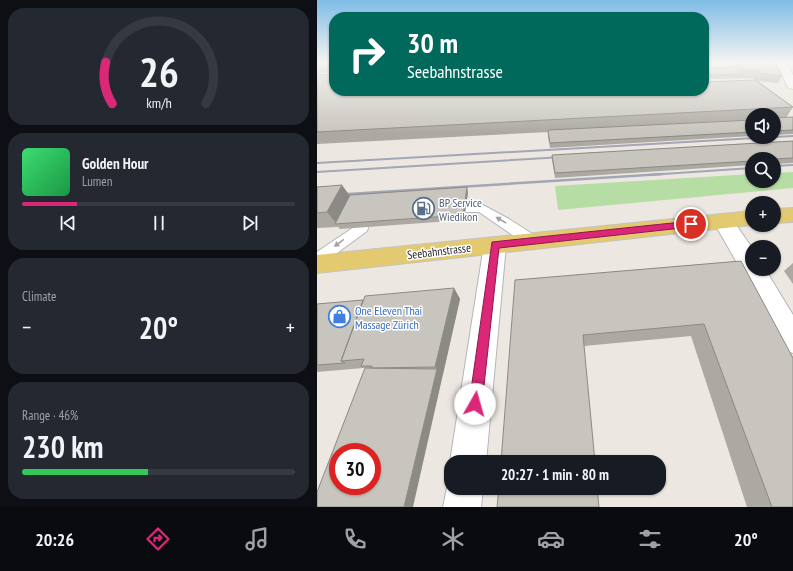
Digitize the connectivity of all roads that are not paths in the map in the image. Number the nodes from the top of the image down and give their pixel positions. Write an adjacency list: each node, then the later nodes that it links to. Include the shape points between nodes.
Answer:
1 (467, 209): 7 (lane, one-way to 1, via 481,208)
2 (793, 215): 3 (main road)
3 (781, 216)
4 (745, 219): 5 (main road, Seebahnstrasse)
5 (723, 221): 7 (main road, Seebahnstrasse); 9 (street)
6 (362, 228): 10 (lane, one-way to 10)
7 (532, 241): 8 (main road, Seebahnstrasse)
8 (495, 245): 11 (main road, Seebahnstrasse); 14 (street)
9 (745, 257)
10 (317, 260)
11 (317, 264)
12 (757, 276): 13 (street)
13 (793, 340)
14 (469, 455)
15 (464, 495): 16 (street)
16 (462, 507)

